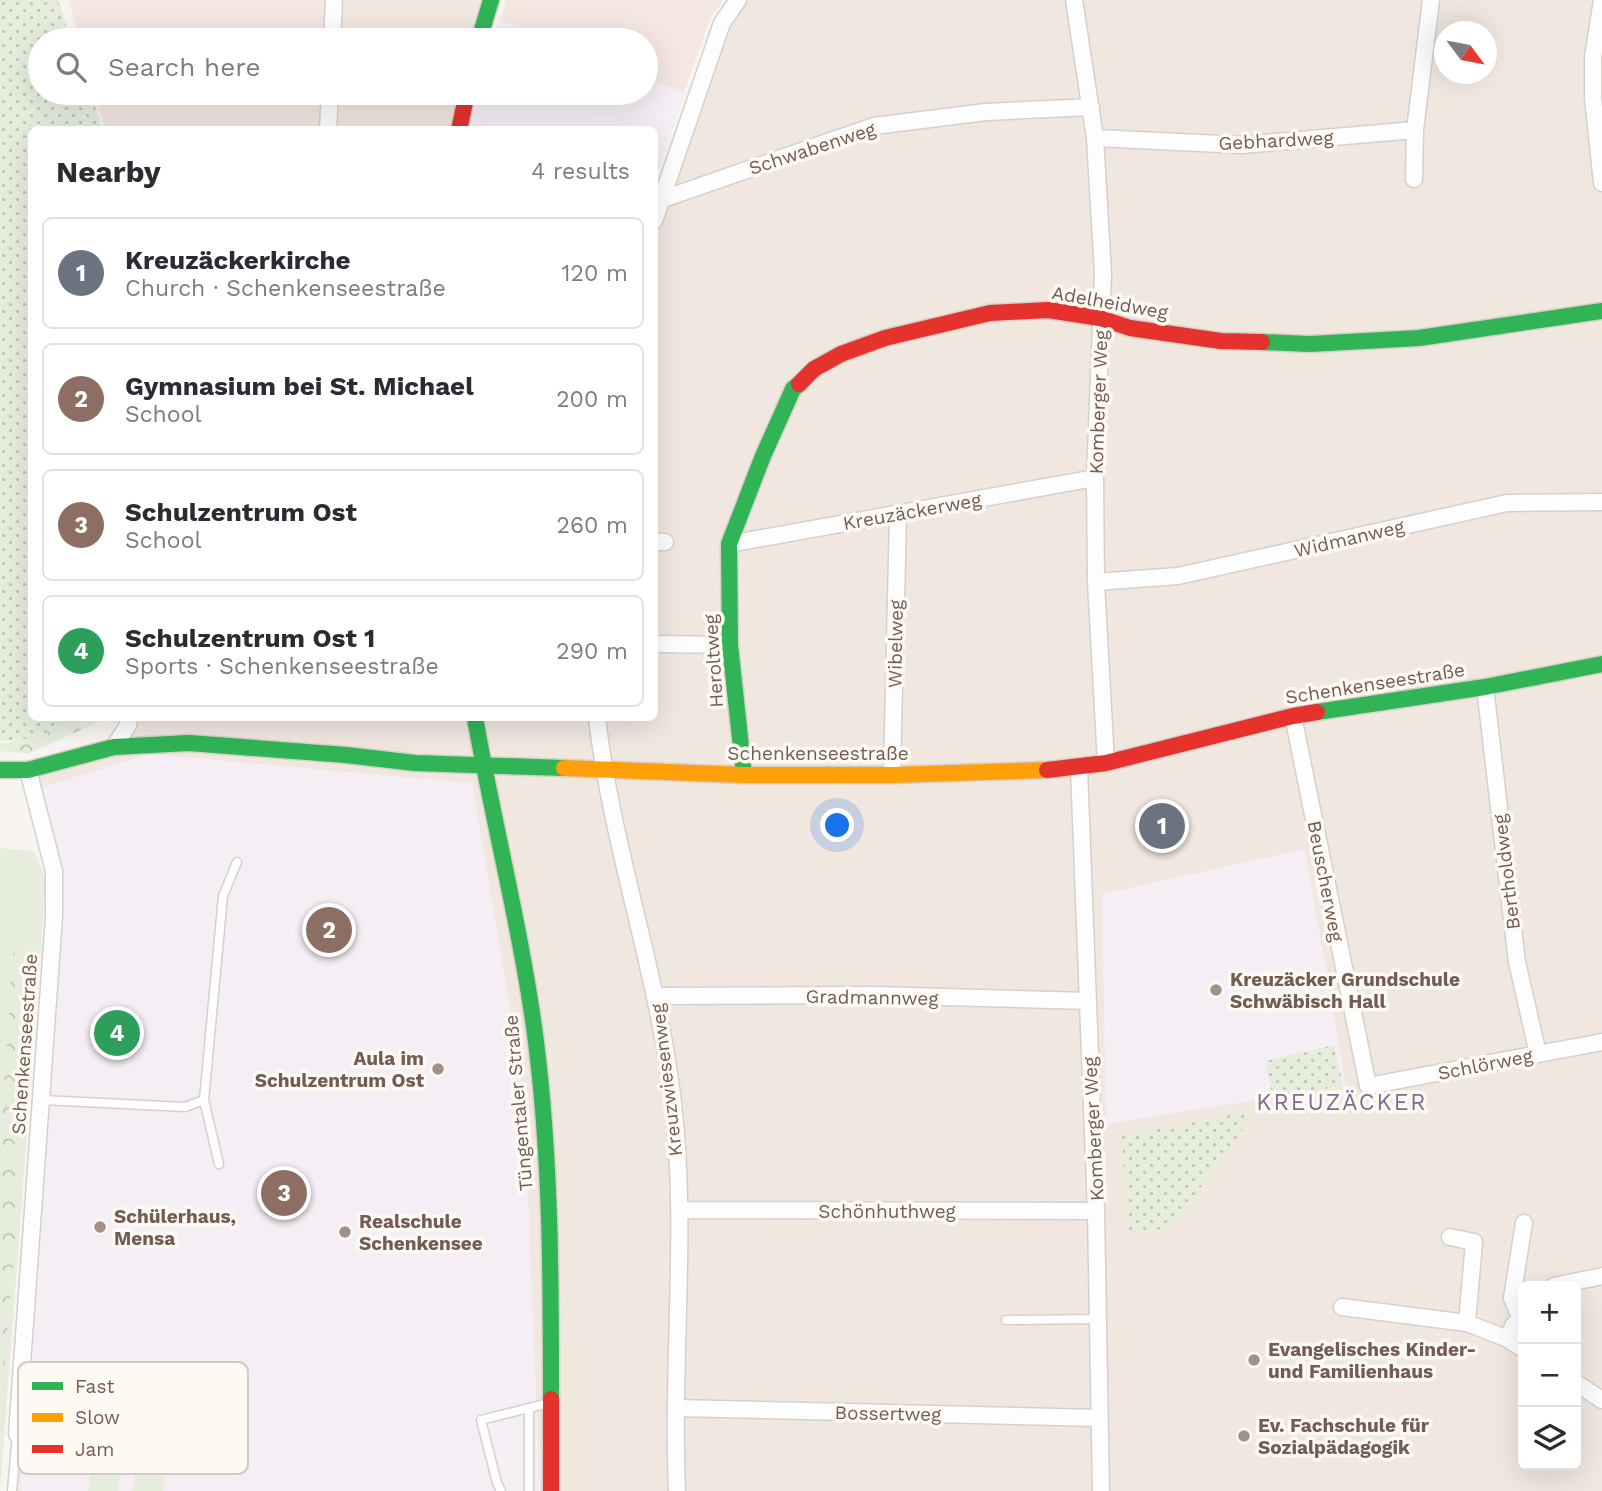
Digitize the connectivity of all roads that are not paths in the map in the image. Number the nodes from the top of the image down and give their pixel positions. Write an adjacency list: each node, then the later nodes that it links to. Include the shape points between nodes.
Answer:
1 (334, 0): 7 (street)
2 (491, 0): 8 (street)
3 (738, 0): 19 (street, via 722,23)
4 (1074, 0): 12 (street, Komberger Weg)
5 (1431, 0): 15 (street)
6 (1602, 0): 9 (street, via 1593,57)
7 (333, 28)
8 (483, 28)
9 (1598, 98): 18 (street)
10 (329, 105): 13 (street)
11 (464, 105): 14 (street)
12 (1091, 107): 16 (street, Komberger Weg); 19 (street, Schwabenweg, via 986,112 874,126)
13 (328, 126)
14 (460, 126)
15 (1415, 130): 16 (street, Gebhardweg, via 1242,145); 17 (street)
16 (1095, 138): 22 (street, Komberger Weg, via 1103,273)
17 (1414, 179)
18 (1602, 183)
19 (663, 199): 20 (street)
20 (658, 211)
21 (1602, 311): 22 (street, Adelheidweg, via 1419,338 1310,344 1221,341 1130,328)
22 (1100, 318): 23 (street, Komberger Weg); 26 (street, Adelheidweg, via 1048,310 990,313 885,338 814,369 793,388)
23 (1095, 478): 25 (street, Kreuzäckerweg); 27 (street, Komberger Weg)
24 (1602, 502): 27 (street, Widmanweg, via 1507,503 1178,576)
25 (898, 513): 26 (street, Kreuzäckerweg); 44 (street, Wibelweg)
26 (729, 544): 29 (street, Heroltweg)
27 (1096, 582): 37 (street, Komberger Weg)
28 (658, 644): 29 (street)
29 (730, 645): 43 (street, Heroltweg)
30 (1602, 664): 31 (street, Schenkenseestraße)
31 (1485, 687): 32 (street, Schenkenseestraße); 49 (street, Bertholdweg, via 1517,962)
32 (1293, 716): 37 (street, Schenkenseestraße); 50 (street, Beuscherweg)
33 (129, 721): 36 (street)
34 (475, 721): 38 (street, Tüngentaler Straße)
35 (597, 721): 39 (street, Kreuzwiesenweg)
36 (114, 747): 38 (street, Schenkenseestraße, via 189,743); 41 (street, Schenkenseestraße)
37 (1106, 763): 40 (street, Schenkenseestraße)
38 (482, 766): 39 (street, Schenkenseestraße); 71 (street, Tüngentaler Straße, via 538,1053 548,1171)
39 (603, 768): 43 (street, Schenkenseestraße); 46 (street, Kreuzwiesenweg)
40 (1079, 768): 44 (street, Schenkenseestraße); 47 (street, Komberger Weg)
41 (28, 770): 42 (street, Schenkenseestraße); 51 (street, Schenkenseestraße, via 54,871)
42 (0, 771)
43 (744, 775): 44 (street, Schenkenseestraße)
44 (892, 775)
45 (237, 862): 52 (lane, via 223,896)
46 (657, 996): 47 (street, Gradmannweg); 54 (street, Kreuzwiesenweg, via 673,1104)
47 (1087, 1001): 55 (street, Komberger Weg)
48 (1602, 1042): 49 (street, Schlörweg)
49 (1538, 1054): 50 (street, Schlörweg)
50 (1368, 1086)
51 (42, 1100): 52 (lane, via 185,1107); 68 (street, Schenkenseestraße)
52 (204, 1100): 53 (lane)
53 (219, 1164)
54 (679, 1210): 55 (street, Schönhuthweg); 72 (street, Kreuzwiesenweg)
55 (1096, 1211): 62 (street, Komberger Weg)
56 (1524, 1223): 61 (street, via 1512,1298)
57 (1450, 1237): 64 (street, via 1474,1242)
58 (1602, 1276): 59 (street)
59 (1578, 1281)
60 (1342, 1307): 64 (street)
61 (1518, 1309)
62 (1098, 1319): 63 (lane); 74 (street, Komberger Weg)
63 (1006, 1320)
64 (1466, 1323): 66 (street)
65 (1518, 1323): 66 (street)
66 (1508, 1339): 67 (street)
67 (1518, 1346)
68 (22, 1362)
69 (1581, 1386): 70 (street)
70 (1602, 1400)
71 (550, 1403): 73 (lane); 80 (street, Tüngentaler Straße)
72 (676, 1408): 74 (street, Bossertweg); 81 (street, Kreuzwiesenweg)
73 (529, 1410): 78 (lane, via 481,1420); 79 (lane)
74 (1099, 1419): 82 (street, Komberger Weg)
75 (18, 1421): 76 (street, Schenkenseestraße)
76 (17, 1434): 77 (lane, Schenkenseestraße)
77 (12, 1491)
78 (501, 1491)
79 (529, 1491)
80 (551, 1491)
81 (677, 1491)
82 (1101, 1491)

